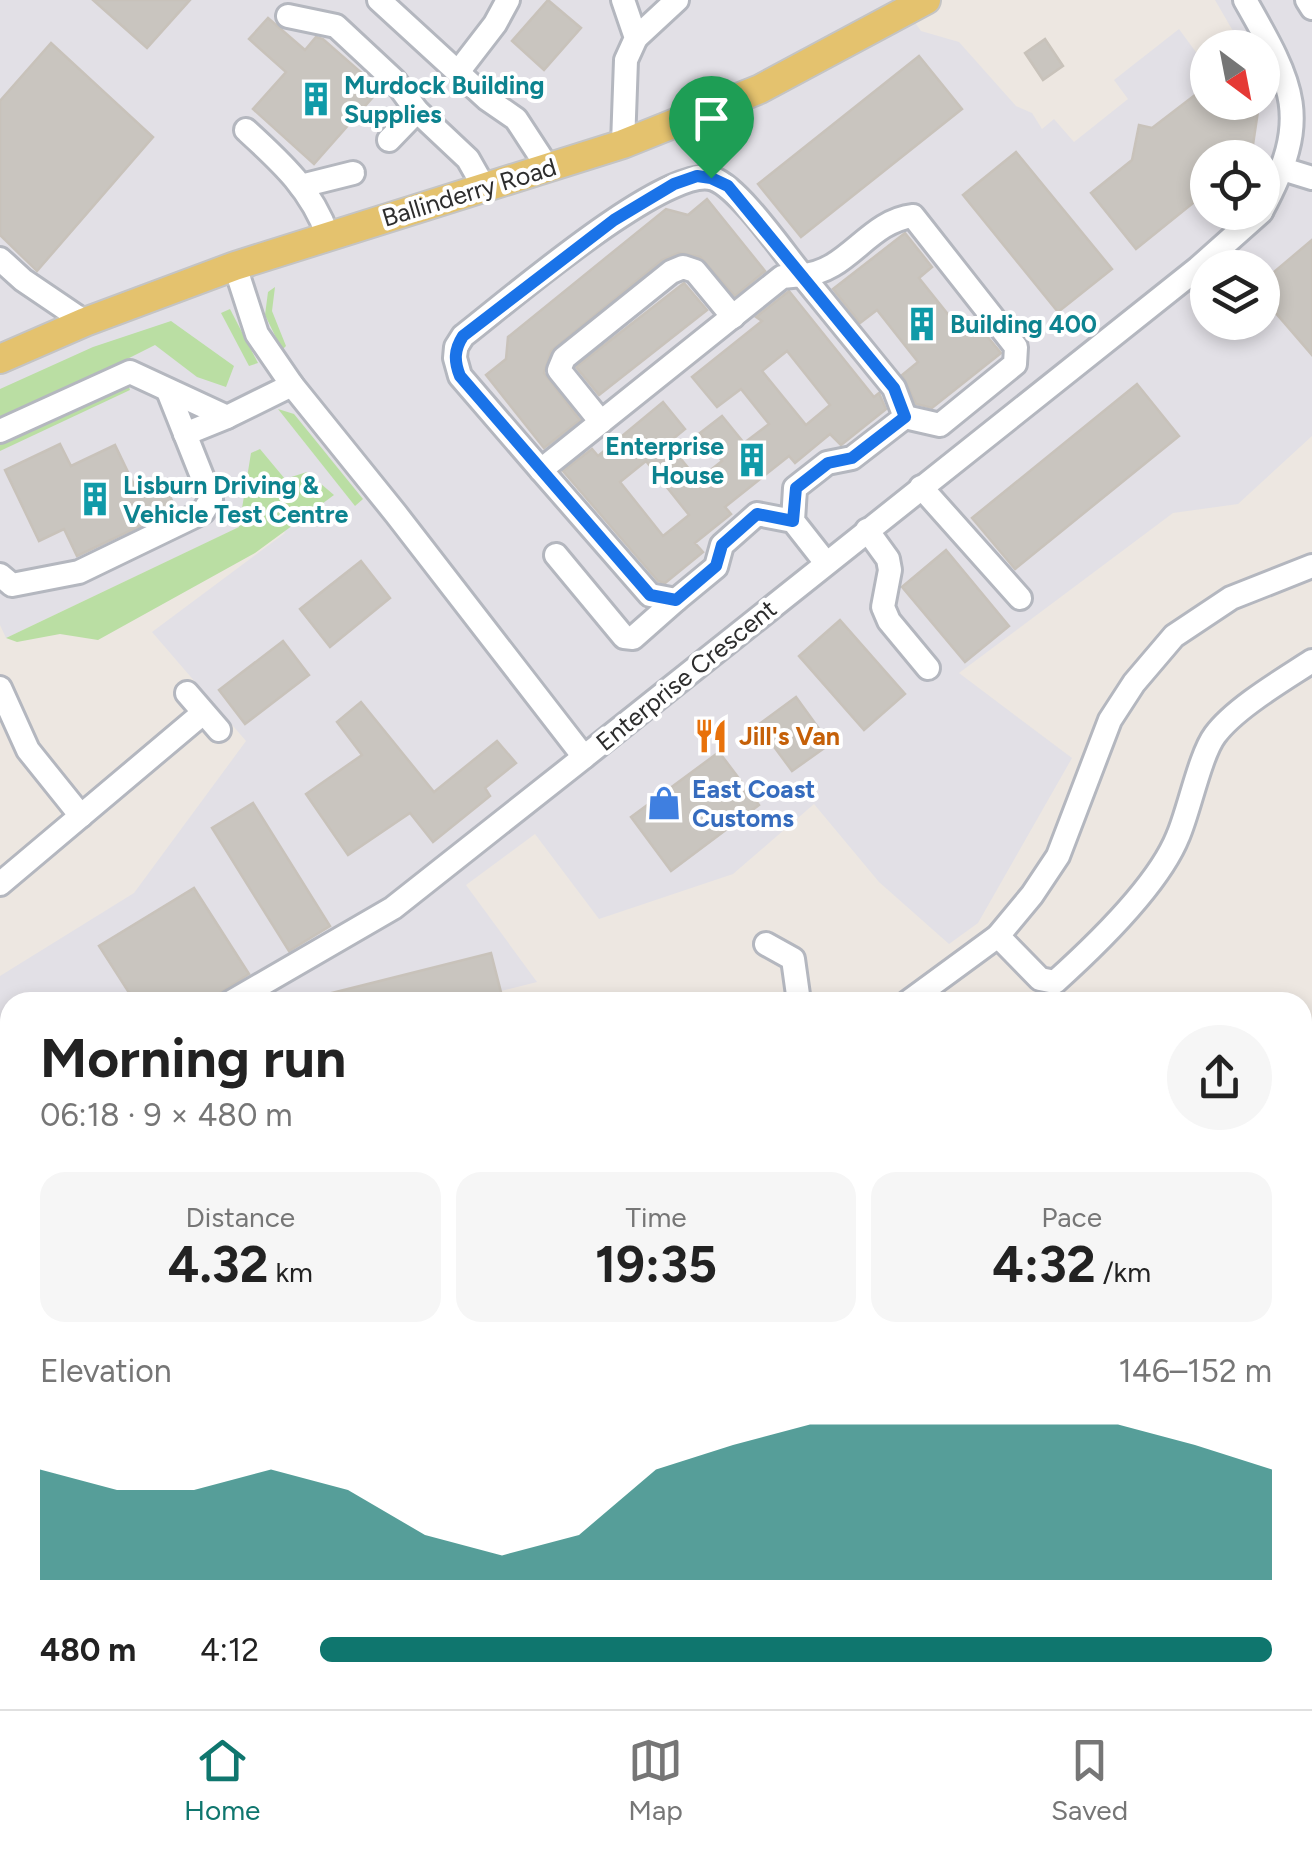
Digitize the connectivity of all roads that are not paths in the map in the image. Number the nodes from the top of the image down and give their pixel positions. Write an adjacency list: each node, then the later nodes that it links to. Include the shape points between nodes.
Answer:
1 (379, 0): 11 (street)
2 (508, 0): 11 (street)
3 (624, 0): 10 (street)
4 (677, 0): 10 (street)
5 (1307, 0): 8 (street)
6 (916, 3): 15 (main road, Ballinderry Road, via 760,89)
7 (1255, 3): 17 (street, Enterprise Crescent, via 1286,73 1296,122)
8 (1312, 8)
9 (288, 16): 12 (street, via 336,26 395,81)
10 (636, 38): 15 (street, via 626,60)
11 (458, 72): 16 (street, via 516,118)
12 (416, 111): 14 (street); 22 (street, via 468,159)
13 (246, 130): 21 (street)
14 (389, 140)
15 (623, 144): 16 (main road, Ballinderry Road)
16 (548, 168): 22 (main road, Ballinderry Road)
17 (1286, 170): 19 (street); 20 (street, Enterprise Crescent)
18 (353, 173): 21 (street)
19 (1312, 178)
20 (1280, 180)
21 (301, 186): 24 (street)
22 (485, 189): 24 (main road, Ballinderry Road)
23 (1241, 230): 39 (street, Enterprise Crescent)
24 (328, 236): 26 (main road, Ballinderry Road)
25 (0, 259): 29 (street)
26 (235, 266): 29 (main road, Ballinderry Road); 31 (street, Enterprise Crescent, via 258,334)
27 (802, 275): 28 (street, via 782,277); 33 (street, via 894,388); 33 (street, via 822,274 893,218 913,216 1016,347 1015,364 940,424); 38 (street, via 728,186 711,178 674,184 614,220 456,347 460,376)
28 (733, 317): 35 (street); 35 (street, via 695,272 684,266 671,272 564,358 564,380)
29 (86, 322): 30 (main road, Ballinderry Road)
30 (0, 359)
31 (292, 386): 34 (street); 54 (street, Enterprise Crescent)
32 (168, 391): 34 (street); 36 (street, via 130,372); 37 (street)
33 (905, 417): 40 (street, via 852,458 828,463)
34 (228, 418): 37 (street)
35 (601, 422): 38 (street)
36 (0, 431)
37 (185, 434): 47 (street, via 211,499 204,512 79,572 12,585)
38 (541, 470): 49 (street, via 650,595)
39 (921, 487): 43 (street, Enterprise Crescent); 48 (street)
40 (796, 488): 41 (street); 42 (street)
41 (757, 514): 42 (street); 49 (street, via 722,545 716,566)
42 (793, 521): 45 (street)
43 (867, 530): 45 (street, Enterprise Crescent); 51 (street, via 888,559 883,596 889,621)
44 (556, 555): 49 (street, via 624,637 633,638)
45 (826, 563): 54 (street, Enterprise Crescent)
46 (1312, 566): 57 (street, via 1231,598 1174,636 1134,683 1110,720 1058,856)
47 (0, 575)
48 (1020, 598)
49 (676, 600)
50 (1312, 661): 57 (street, via 1214,736 1178,839 1113,928 1055,982 1040,979)
51 (928, 668)
52 (0, 688): 55 (street, via 28,750)
53 (187, 693): 55 (street, via 211,722)
54 (584, 757): 59 (street, via 393,908)
55 (81, 816): 56 (street)
56 (0, 884)
57 (998, 936): 61 (street)
58 (766, 944): 60 (street, via 793,959)
59 (248, 992)
60 (798, 992)
61 (922, 992)

